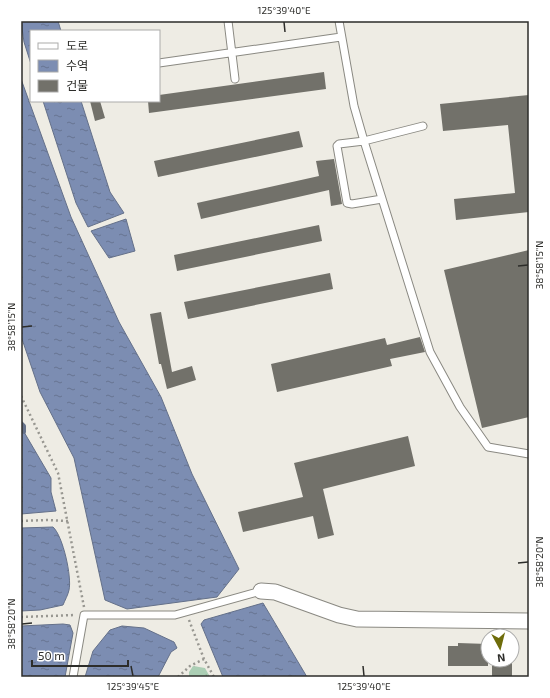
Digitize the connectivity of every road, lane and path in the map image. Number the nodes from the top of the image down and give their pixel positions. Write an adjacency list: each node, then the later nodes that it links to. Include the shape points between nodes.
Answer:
1 (228, 21): 4 (lane)
2 (339, 21): 3 (lane)
3 (341, 37): 4 (lane); 8 (lane, via 354,106)
4 (232, 52): 5 (lane); 6 (lane)
5 (160, 63)
6 (235, 79)
7 (423, 126): 8 (lane)
8 (364, 141): 9 (lane); 9 (lane, via 337,146 347,203)
9 (382, 199): 11 (lane, via 430,352 460,407 488,447)
10 (21, 396): 13 (path, via 58,473)
11 (529, 454)
12 (21, 521): 13 (path)
13 (68, 521): 16 (path)
14 (261, 591): 15 (lane); 18 (street, via 275,592 357,619)
15 (187, 613): 16 (lane); 19 (path)
16 (84, 614): 17 (path); 21 (lane)
17 (21, 618)
18 (529, 621)
19 (204, 659): 20 (path, via 190,666); 22 (path)
20 (180, 676)
21 (73, 677)
22 (214, 677)

